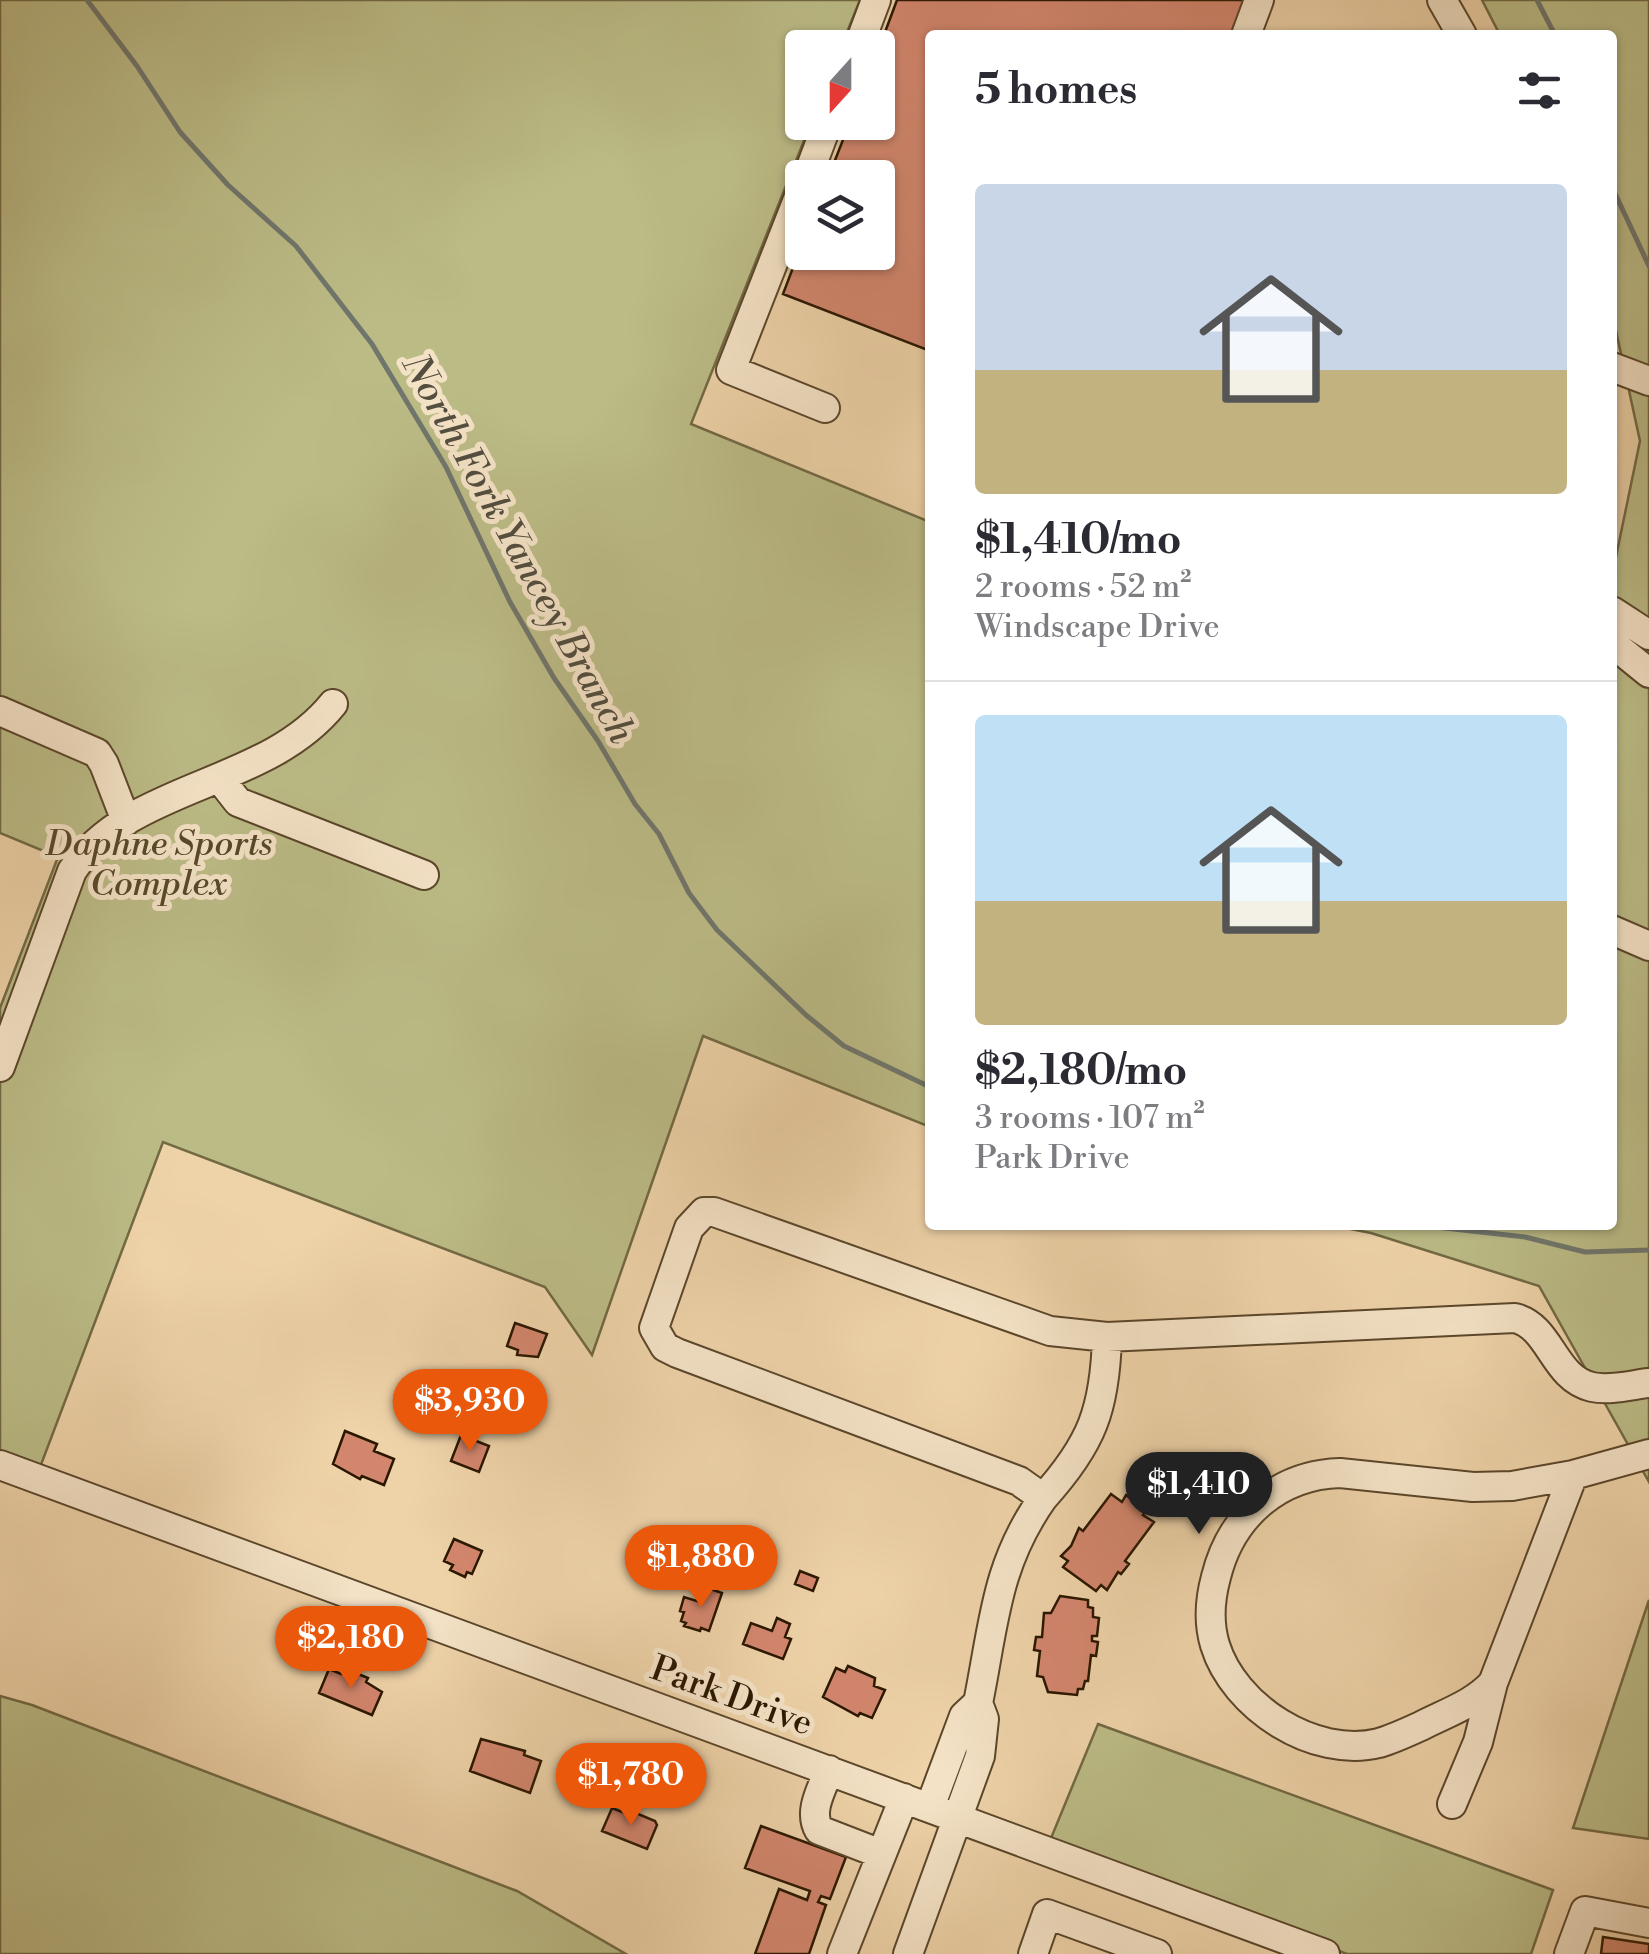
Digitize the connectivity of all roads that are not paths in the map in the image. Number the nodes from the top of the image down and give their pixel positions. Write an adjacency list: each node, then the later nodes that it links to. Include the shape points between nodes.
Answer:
1 (876, 0): 4 (street)
2 (1258, 0): 5 (street)
3 (1442, 0): 6 (street)
4 (865, 30)
5 (1248, 30)
6 (1459, 30)
7 (785, 232): 10 (street, via 731,370)
8 (1617, 369): 9 (street)
9 (1649, 382)
10 (825, 408)
11 (1617, 614): 12 (street)
12 (1649, 635)
13 (1617, 647): 14 (street)
14 (1649, 673)
15 (333, 704): 17 (street, via 295,740)
16 (0, 711): 18 (street, via 96,753)
17 (220, 779): 18 (street); 19 (street, via 238,802)
18 (126, 821): 22 (street, via 86,851 72,871)
19 (424, 874)
20 (1617, 932): 21 (street)
21 (1649, 946)
22 (0, 1066)
23 (1107, 1337): 24 (street, via 1516,1318 1536,1327 1554,1358 1583,1383); 28 (street, via 1094,1427); 28 (street, via 1050,1332 714,1212 696,1218 683,1242 654,1328 665,1347 1019,1481)
24 (1649, 1383)
25 (1649, 1454): 27 (street)
26 (0, 1465): 31 (street, Park Drive)
27 (1573, 1476): 29 (street); 29 (street, via 1473,1487 1359,1474 1303,1478 1252,1509 1220,1562 1209,1603 1221,1660 1242,1691 1285,1726 1337,1744 1376,1744 1480,1698)
28 (1043, 1498): 30 (street, via 1000,1582)
29 (1492, 1684): 33 (street, via 1478,1742)
30 (978, 1703): 32 (street, via 964,1716); 34 (street, via 984,1719 980,1756)
31 (830, 1770): 32 (street, Park Drive); 35 (street, via 815,1824)
32 (917, 1803): 34 (street, Park Drive); 35 (street)
33 (1452, 1804)
34 (957, 1818): 38 (street); 41 (street, Park Drive)
35 (881, 1854): 37 (street)
36 (1649, 1924): 42 (street, via 1585,1910)
37 (842, 1954)
38 (908, 1954)
39 (1033, 1954): 40 (street, via 1047,1914)
40 (1157, 1954)
41 (1325, 1954)
42 (1569, 1954)

